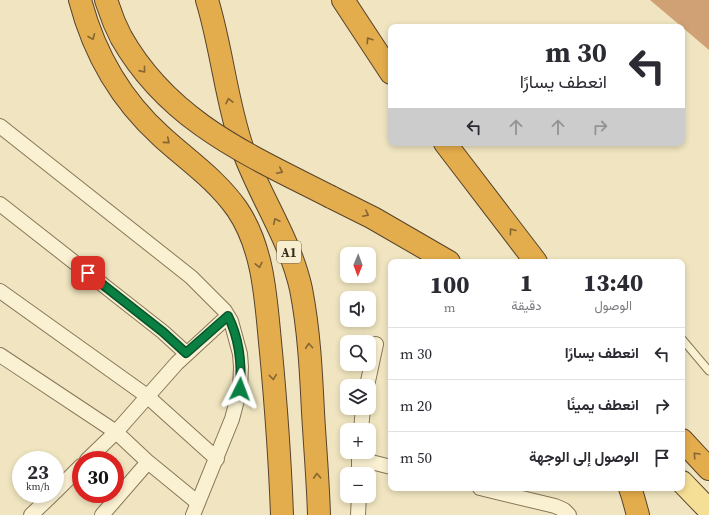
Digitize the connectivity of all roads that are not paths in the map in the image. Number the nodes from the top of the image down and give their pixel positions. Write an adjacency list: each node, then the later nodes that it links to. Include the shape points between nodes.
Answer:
1 (80, 0): 37 (highway, A1, one-way to 37, via 99,53 119,89 146,122 225,193 248,231 256,252 265,296 275,395)
2 (106, 0): 9 (highway, one-way to 9, bridge, via 130,52 151,80 193,119 237,149 380,222)
3 (207, 0): 38 (highway, A1, one-way to 3, via 309,343 300,289 286,242 248,165 232,112)
4 (343, 0): 5 (highway, one-way to 4)
5 (388, 68)
6 (0, 126): 12 (street, via 191,277)
7 (447, 146): 10 (highway, one-way to 7)
8 (0, 204): 14 (street, via 163,332)
9 (444, 259)
10 (534, 259)
11 (0, 291): 17 (street)
12 (228, 316): 14 (street); 21 (street, via 240,354 241,376 232,419)
13 (685, 343): 16 (lane)
14 (186, 353): 17 (street)
15 (0, 355): 18 (street)
16 (709, 371)
17 (147, 396): 18 (street); 21 (street)
18 (116, 432): 20 (street); 23 (street)
19 (685, 443): 25 (highway, one-way to 19)
20 (96, 451)
21 (217, 459): 33 (street)
22 (371, 459): 24 (street)
23 (148, 462): 33 (street); 36 (street)
24 (388, 465)
25 (709, 469)
26 (72, 475): 27 (street)
27 (64, 483)
28 (685, 485): 34 (main road)
29 (492, 491): 40 (street, via 555,506)
30 (631, 491): 41 (highway)
31 (44, 503): 35 (street)
32 (358, 503): 39 (street)
33 (195, 509)
34 (709, 510)
35 (31, 515)
36 (102, 515)
37 (282, 515)
38 (319, 515)
39 (358, 515)
40 (569, 515)
41 (638, 515)

